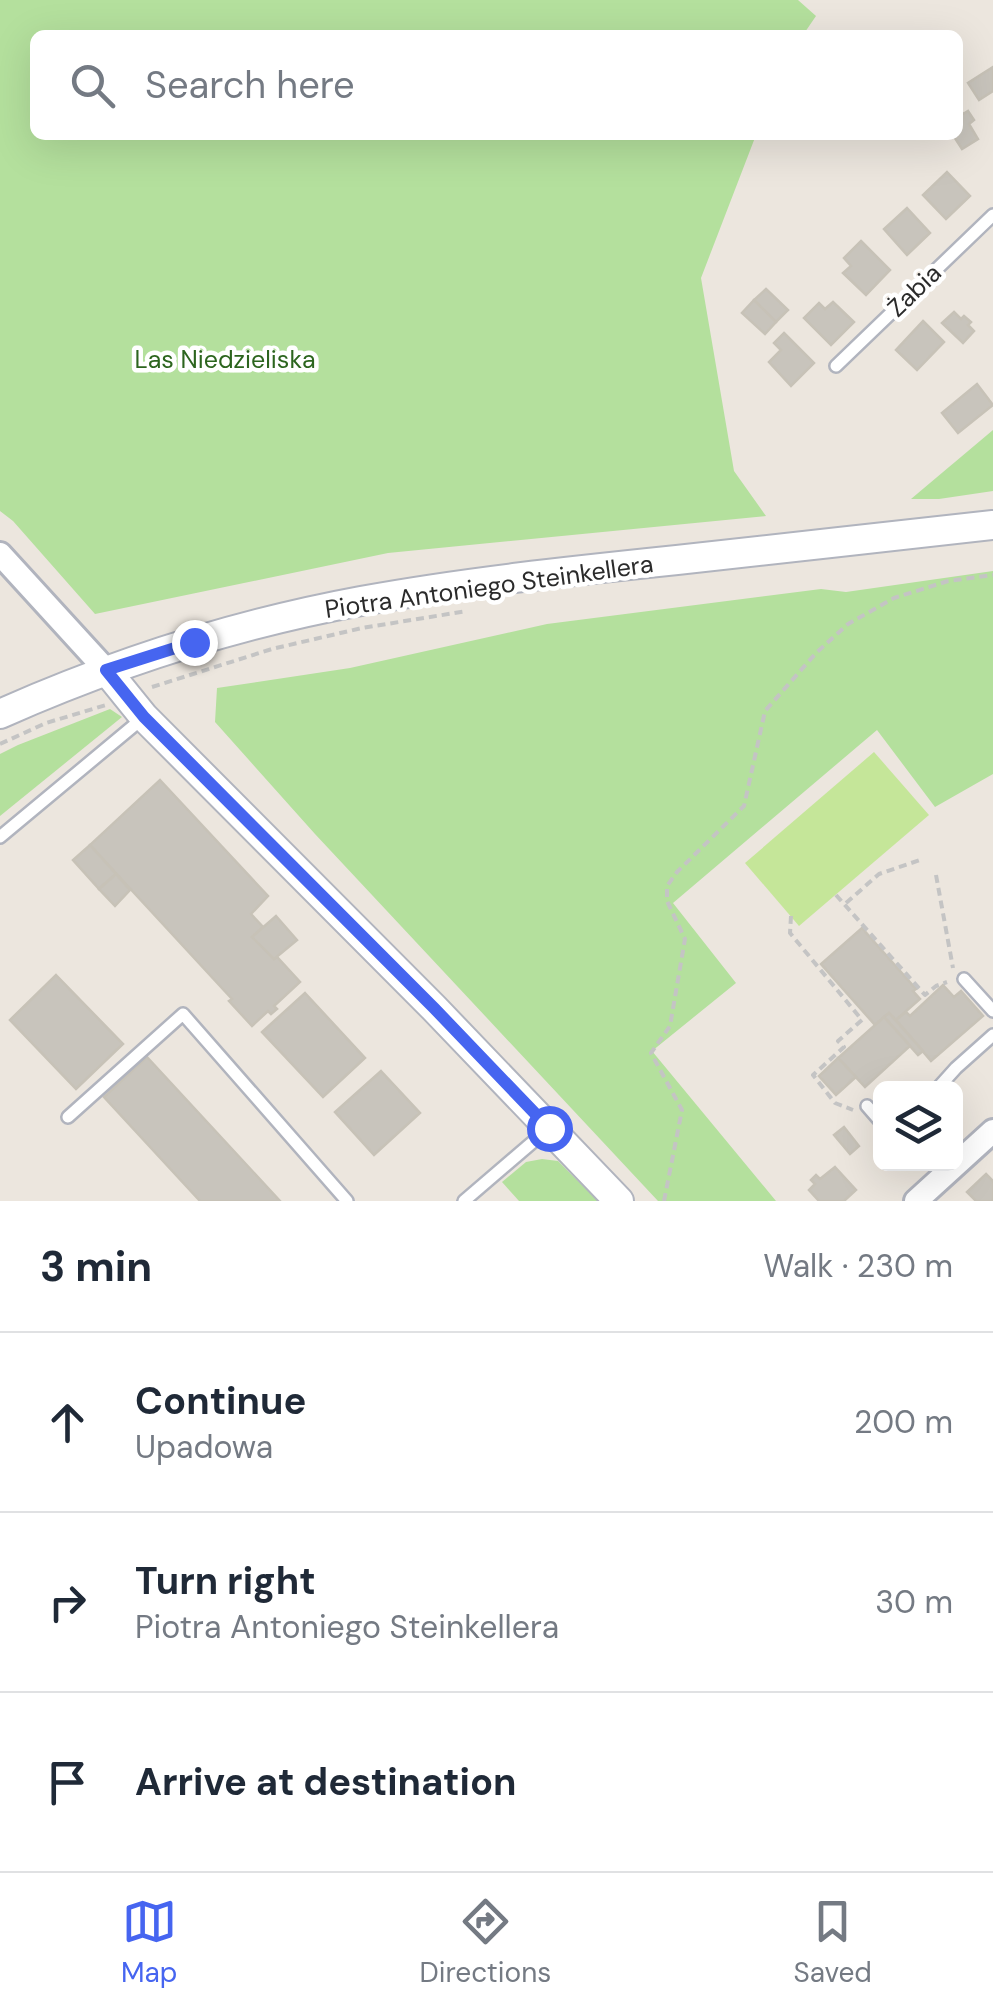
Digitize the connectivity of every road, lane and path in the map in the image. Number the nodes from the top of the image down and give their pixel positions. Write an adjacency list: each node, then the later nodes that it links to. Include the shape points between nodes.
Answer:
1 (993, 216): 2 (lane, Żabia)
2 (836, 366)
3 (993, 525): 7 (street, Piotra Antoniego Steinkellera, via 394,596 264,622)
4 (0, 554): 7 (street)
5 (993, 574): 30 (path, via 894,598 816,652 765,710 744,806 667,886 684,939 670,1026 651,1053 682,1110)
6 (481, 608): 8 (path, via 272,649 156,685)
7 (106, 670): 8 (street); 9 (street, Piotra Antoniego Steinkellera)
8 (136, 707): 10 (path, via 46,723); 11 (lane); 25 (street)
9 (0, 714)
10 (0, 744)
11 (0, 837)
12 (923, 860): 15 (path, via 879,874)
13 (936, 875): 17 (path)
14 (836, 894): 15 (path)
15 (844, 904): 18 (path)
16 (790, 916): 22 (path, via 790,933 862,1020 813,1075 835,1103)
17 (959, 978): 19 (lane)
18 (921, 991)
19 (993, 1012)
20 (993, 1035): 21 (lane)
21 (944, 1081)
22 (866, 1111): 23 (lane)
23 (873, 1116)
24 (68, 1118): 27 (lane, via 183,1014)
25 (549, 1128): 28 (lane); 29 (street)
26 (993, 1132): 31 (street)
27 (347, 1201)
28 (464, 1201)
29 (619, 1201)
30 (664, 1201)
31 (916, 1201)

